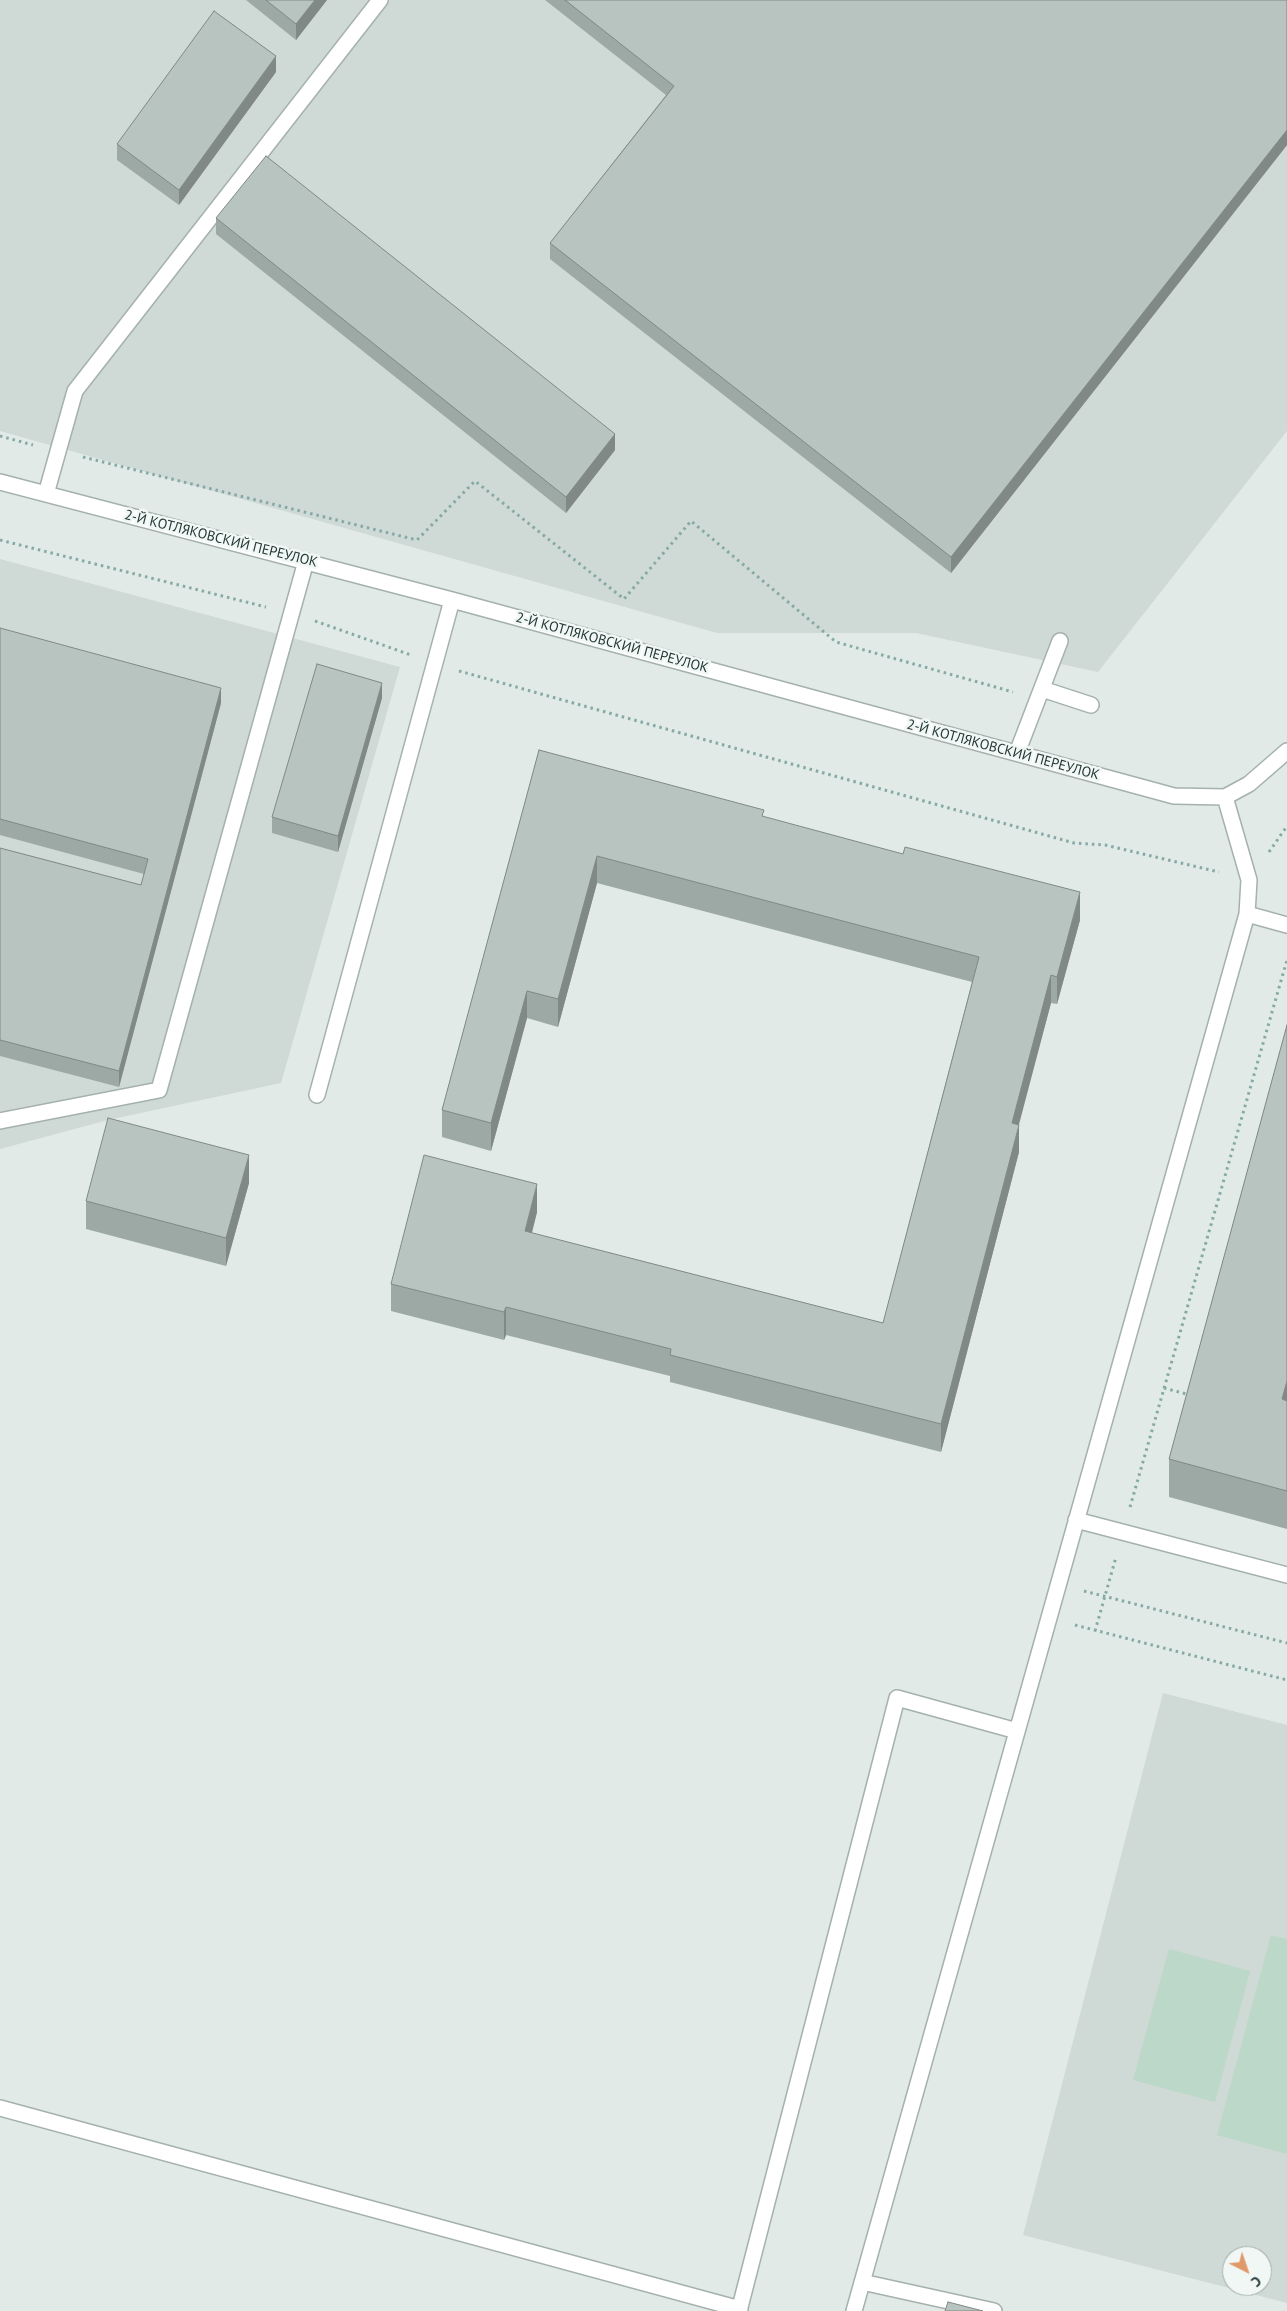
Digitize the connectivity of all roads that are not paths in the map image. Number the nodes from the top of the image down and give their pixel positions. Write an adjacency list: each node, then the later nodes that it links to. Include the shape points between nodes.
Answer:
1 (380, 0): 3 (street, via 75,391)
2 (0, 482): 3 (street, 2-Й КОТЛЯКОВСКИЙ ПЕРЕУЛОК)
3 (46, 494): 4 (street, 2-Й КОТЛЯКОВСКИЙ ПЕРЕУЛОК)
4 (306, 561): 5 (street, 2-Й КОТЛЯКОВСКИЙ ПЕРЕУЛОК); 15 (street, via 159,1090)
5 (452, 600): 10 (street, 2-Й КОТЛЯКОВСКИЙ ПЕРЕУЛОК); 14 (street)
6 (1060, 641): 7 (street)
7 (1040, 694): 8 (street); 10 (street)
8 (1091, 705)
9 (1287, 752): 11 (street, via 1249,784)
10 (1017, 753): 11 (street, 2-Й КОТЛЯКОВСКИЙ ПЕРЕУЛОК, via 1174,796)
11 (1225, 797): 12 (street, via 1249,880)
12 (1247, 914): 13 (street); 16 (street)
13 (1287, 925)
14 (317, 1094)
15 (0, 1121)
16 (1076, 1520): 17 (street); 18 (street)
17 (1287, 1574)
18 (1017, 1731): 20 (street); 21 (street, via 898,1698)
19 (0, 2108): 21 (street)
20 (862, 2282): 22 (street); 23 (street)
21 (740, 2310)
22 (854, 2311)
23 (994, 2311)

